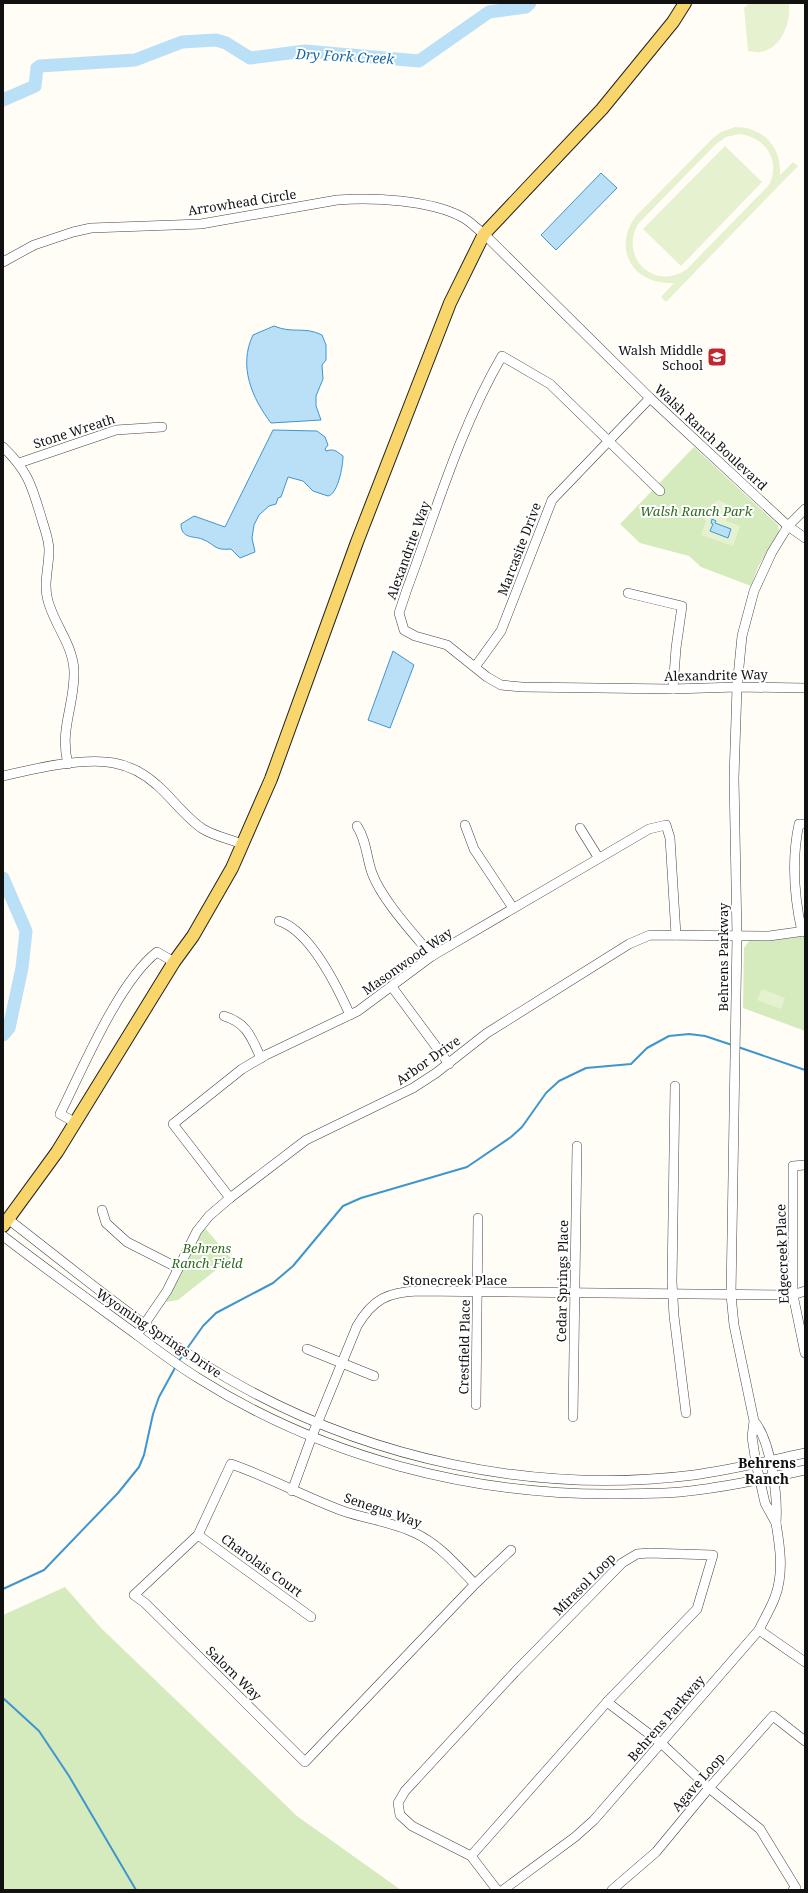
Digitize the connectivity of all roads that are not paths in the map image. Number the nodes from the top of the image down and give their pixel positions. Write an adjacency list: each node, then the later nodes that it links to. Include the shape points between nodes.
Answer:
1 (685, 3): 2 (main road, via 674,22 602,109)
2 (484, 234): 3 (street, Arrowhead Circle, via 463,218 435,207 356,198 201,224 92,228 34,245); 4 (street, Walsh Ranch Boulevard); 24 (main road, via 450,303 352,556 271,779)
3 (3, 262)
4 (650, 398): 6 (street, Marcasite Drive); 11 (street, Walsh Ranch Boulevard)
5 (162, 427): 8 (street, Stone Wreath, via 116,430)
6 (609, 441): 9 (street, Alexandrite Way); 14 (street, Marcasite Drive, via 552,500 501,631); 14 (street, Alexandrite Way, via 550,384 502,356 465,432 399,613 404,630 415,636 447,645)
7 (3, 447): 8 (street)
8 (19, 463): 18 (street, via 33,489 47,538 49,550 45,583 48,601 66,640 73,663 73,692 65,736)
9 (660, 491)
10 (805, 509): 11 (street, Behrens Parkway)
11 (788, 526): 12 (street, Walsh Ranch Boulevard); 15 (street, Behrens Parkway, via 772,552 754,591 742,636)
12 (805, 538)
13 (628, 593): 17 (street, via 682,606)
14 (475, 666): 17 (street, Alexandrite Way, via 501,685)
15 (737, 687): 16 (street, Alexandrite Way); 17 (street, Alexandrite Way); 30 (street, Behrens Parkway, via 734,778)
16 (805, 688)
17 (673, 689)
18 (68, 764): 19 (street); 24 (street, via 112,762 134,769 157,785 202,828)
19 (7, 775)
20 (805, 824): 28 (street, via 799,824 794,846 795,901)
21 (465, 825): 26 (street, via 474,849)
22 (357, 826): 31 (street, via 364,837 372,872 380,887)
23 (580, 828): 25 (street)
24 (242, 844): 32 (main road, via 232,868 193,936)
25 (598, 857): 26 (street, Masonwood Way); 29 (street, Masonwood Way, via 649,829 666,825 670,838)
26 (513, 908): 31 (street, Masonwood Way)
27 (279, 921): 34 (street, via 294,928 303,938 334,981)
28 (804, 932): 30 (street, Arbor Drive)
29 (676, 935): 30 (street, Arbor Drive); 37 (street, Arbor Drive, via 650,935 629,944 487,1034)
30 (737, 936): 52 (street, Behrens Parkway)
31 (432, 956): 33 (street, Masonwood Way)
32 (174, 962): 39 (main road); 39 (street, via 157,952 148,959 123,994 60,1114)
33 (392, 987): 34 (street, Masonwood Way); 37 (street)
34 (350, 1015): 36 (street, Masonwood Way)
35 (224, 1016): 36 (street, via 245,1028)
36 (261, 1058): 42 (street, Masonwood Way, via 173,1124)
37 (448, 1064): 42 (street, Arbor Drive, via 393,1099 306,1140)
38 (675, 1086): 51 (street)
39 (76, 1123): 45 (main road)
40 (577, 1146): 50 (street, Cedar Springs Place)
41 (805, 1165): 53 (street, Edgecreek Place, via 794,1166)
42 (230, 1198): 47 (street, Arbor Drive, via 202,1223)
43 (102, 1210): 47 (street, via 106,1222 127,1242)
44 (478, 1218): 49 (street, Crestfield Place)
45 (6, 1223): 54 (street, Wyoming Springs Drive)
46 (3, 1236): 55 (street, Wyoming Springs Drive)
47 (178, 1268): 54 (street, Arbor Drive, via 167,1291)
48 (805, 1291): 53 (street, Stonecreek Place)
49 (478, 1292): 50 (street, Stonecreek Place); 58 (street, Stonecreek Place, via 402,1292 386,1296 364,1313); 60 (street, Crestfield Place)
50 (575, 1294): 51 (street, Stonecreek Place); 62 (street, Cedar Springs Place)
51 (673, 1295): 52 (street, Stonecreek Place); 61 (street)
52 (731, 1295): 53 (street, Stonecreek Place); 63 (street, Behrens Parkway, via 734,1325)
53 (793, 1295): 57 (street, Edgecreek Place)
54 (145, 1323): 55 (street, Arbor Drive); 64 (street, Wyoming Springs Drive, via 205,1365)
55 (137, 1335): 65 (street, Wyoming Springs Drive, via 199,1379 256,1411)
56 (307, 1349): 58 (street)
57 (805, 1353)
58 (342, 1363): 59 (street); 64 (street, Stonecreek Place)
59 (374, 1376)
60 (476, 1405)
61 (686, 1413)
62 (573, 1418)
63 (754, 1420): 67 (street, Behrens Parkway, via 762,1432); 68 (street, Behrens Parkway, via 752,1437)
64 (317, 1423): 65 (street); 68 (street, Wyoming Springs Drive, via 358,1439 454,1465 576,1480 686,1476 737,1469)
65 (312, 1436): 71 (street, Wyoming Springs Drive, via 390,1464 437,1477 533,1491 584,1494 679,1492); 72 (street)
66 (805, 1453): 67 (street, Wyoming Springs Drive)
67 (769, 1461): 68 (street, Wyoming Springs Drive); 70 (street, Behrens Parkway)
68 (756, 1463): 71 (street, Behrens Parkway)
69 (805, 1470): 70 (street, Wyoming Springs Drive)
70 (772, 1477): 71 (street, Wyoming Springs Drive); 73 (street, Behrens Parkway, via 777,1495)
71 (760, 1480): 73 (street, Behrens Parkway, via 765,1503)
72 (292, 1491): 74 (street, Salorn Way, via 231,1464); 76 (street, Senegus Way, via 344,1511 415,1533 442,1552)
73 (776, 1523): 78 (street, Behrens Parkway, via 781,1558 779,1580 776,1597)
74 (198, 1535): 76 (street, Salorn Way, via 134,1595 306,1762); 77 (street, Charolais Court)
75 (511, 1550): 76 (street)
76 (475, 1584)
77 (311, 1617)
78 (759, 1630): 79 (street); 82 (street, Behrens Parkway)
79 (805, 1662)
80 (607, 1702): 82 (street); 84 (street, Mirasol Loop); 84 (street, Mirasol Loop, via 697,1609 713,1555 637,1554 622,1563 515,1672 405,1791 398,1803 400,1815 412,1826)
81 (805, 1741): 83 (street, Agave Loop, via 773,1716)
82 (661, 1743): 83 (street); 86 (street, Behrens Parkway, via 594,1820)
83 (709, 1788): 87 (street, Agave Loop, via 656,1852); 88 (street, via 760,1829 796,1888)
84 (471, 1856): 85 (street, Mirasol Loop)
85 (497, 1890)
86 (503, 1890)
87 (612, 1890)
88 (793, 1890)

